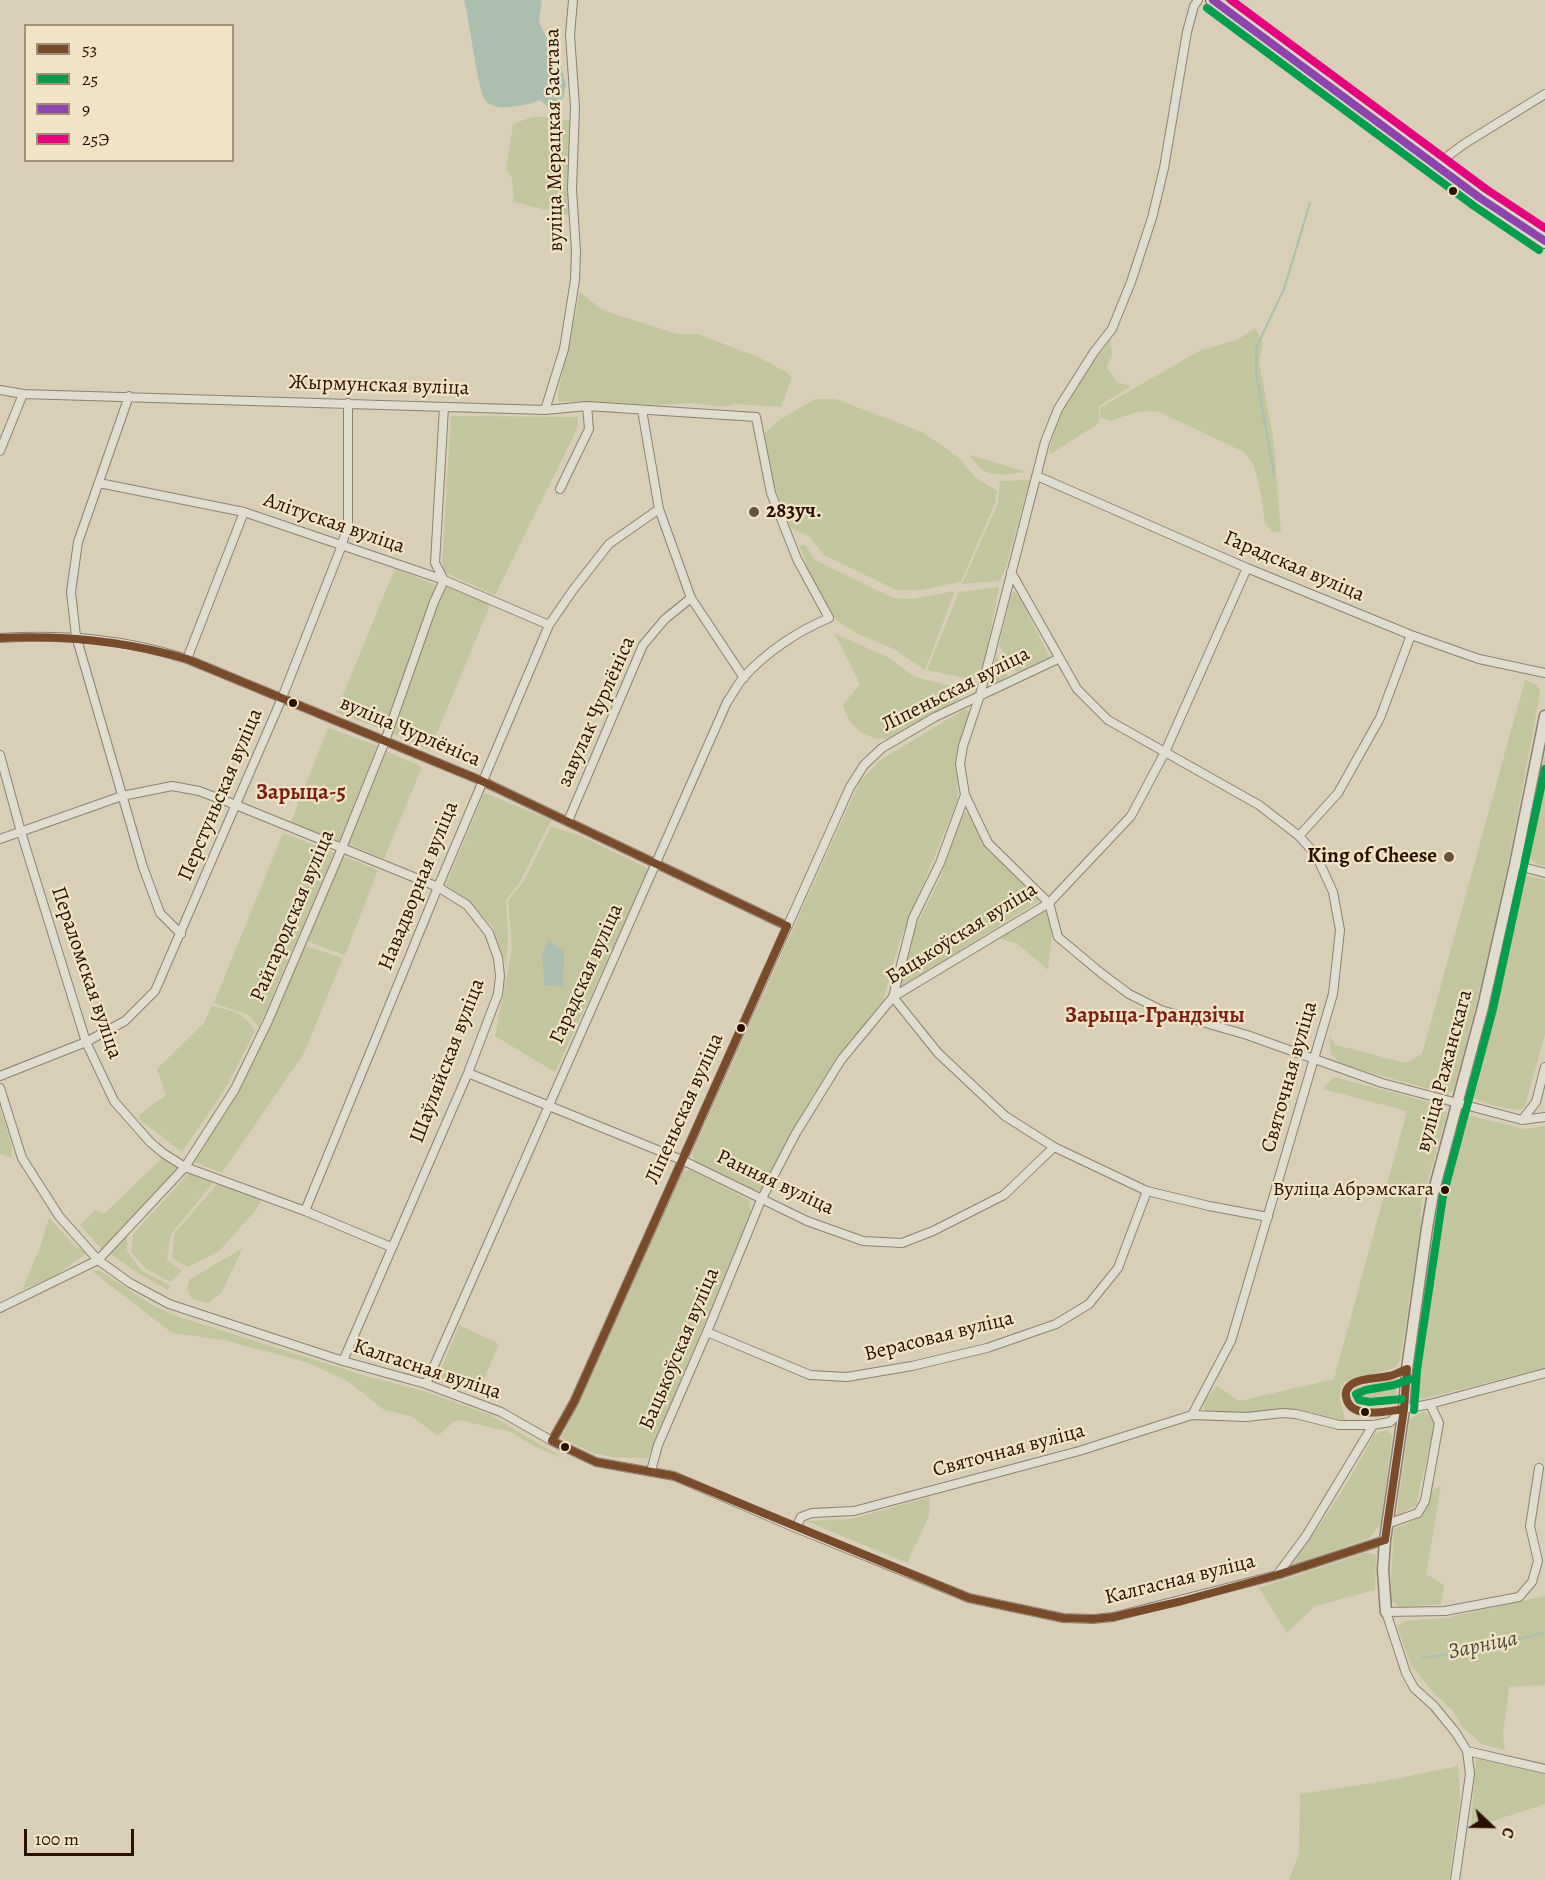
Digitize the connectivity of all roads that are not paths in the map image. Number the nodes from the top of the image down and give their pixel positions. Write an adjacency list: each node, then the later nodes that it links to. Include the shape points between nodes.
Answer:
1 (573, 0): 13 (street, вуліца Мерацкая Застава, via 570,35 575,107 575,280 564,349)
2 (1198, 0): 16 (street, via 1187,32 1164,168 1131,282 1112,329 1058,410)
3 (1213, 0): 5 (main road)
4 (1545, 94): 5 (street)
5 (1436, 165): 6 (main road)
6 (1545, 241)
7 (0, 390): 8 (street, Жырмунская вуліца)
8 (22, 394): 9 (street, Жырмунская вуліца); 15 (street)
9 (129, 396): 10 (street, Жырмунская вуліца); 17 (street)
10 (348, 403): 12 (street, Жырмунская вуліца); 21 (street, Перстуньская вуліца, via 348,523)
11 (587, 406): 13 (street, Жырмунская вуліца); 14 (street, Жырмунская вуліца); 18 (street, via 589,429)
12 (444, 407): 13 (street, Жырмунская вуліца); 24 (street, via 435,563)
13 (545, 410)
14 (642, 410): 19 (street); 26 (street, Жырмунская вуліца, via 756,417 771,493 796,558)
15 (0, 451)
16 (1037, 476): 22 (street, Гарадская вуліца); 23 (street)
17 (99, 483): 20 (street, Алітуская вуліца); 29 (street, via 78,542 71,592)
18 (560, 489)
19 (659, 509): 25 (street); 27 (street, Навадворная вуліца, via 609,544)
20 (244, 512): 21 (street, Алітуская вуліца); 31 (street)
21 (342, 546): 24 (street, Алітуская вуліца); 36 (street, Перстуньская вуліца)
22 (1247, 568): 28 (street, Гарадская вуліца); 39 (street, Бацькоўская вуліца)
23 (1011, 572): 32 (street, Святочная вуліца); 35 (street)
24 (444, 580): 27 (street, Алітуская вуліца); 38 (street, Райгародская вуліца)
25 (691, 598): 34 (street); 45 (street, завулак Чурлёніса, via 665,619 643,645)
26 (829, 618): 34 (street, Гарадская вуліца, via 801,630)
27 (549, 625): 41 (street, Навадворная вуліца)
28 (1411, 635): 33 (street, Гарадская вуліца, via 1479,658); 47 (street, via 1380,718 1338,793)
29 (76, 636): 30 (street, вуліца Чурлёніса); 31 (street, вуліца Чурлёніса, via 142,646); 43 (street)
30 (0, 638)
31 (187, 659): 36 (street, вуліца Чурлёніса)
32 (1058, 659): 35 (street, Ліпеньская вуліца); 39 (street, Святочная вуліца, via 1077,689 1108,720)
33 (1545, 673)
34 (744, 678): 50 (street, Гарадская вуліца, via 719,718)
35 (981, 695): 42 (street, via 960,764); 55 (street, Ліпеньская вуліца, via 882,748 864,765 850,787)
36 (282, 698): 38 (street, вуліца Чурлёніса); 44 (street, Перстуньская вуліца)
37 (1545, 716): 51 (street, вуліца Ражанскага)
38 (385, 741): 41 (street, вуліца Чурлёніса); 49 (street, Райгародская вуліца)
39 (1164, 752): 47 (street, Святочная вуліца, via 1259,805); 54 (street, Бацькоўская вуліца, via 1131,816)
40 (0, 755): 46 (street, Пераломская вуліца)
41 (482, 781): 45 (street, вуліца Чурлёніса); 53 (street, Навадворная вуліца)
42 (965, 795): 54 (street, via 988,843); 57 (street, via 940,863 913,918)
43 (122, 796): 44 (street, Шаўляйская вуліца, via 172,786); 46 (street, Шаўляйская вуліца); 56 (street, via 160,913)
44 (236, 805): 49 (street, Шаўляйская вуліца); 56 (street, Перстуньская вуліца)
45 (568, 820): 50 (street, вуліца Чурлёніса)
46 (21, 832): 48 (street, Шаўляйская вуліца); 58 (street, Пераломская вуліца)
47 (1299, 836): 59 (street, Святочная вуліца, via 1317,855 1333,892 1340,930 1333,994)
48 (0, 839)
49 (342, 849): 53 (street, Шаўляйская вуліца); 70 (street, Райгародская вуліца, via 268,1021 239,1079)
50 (657, 863): 55 (street, вуліца Чурлёніса); 65 (street, Гарадская вуліца)
51 (1515, 865): 52 (street); 64 (street, вуліца Ражанскага)
52 (1545, 873)
53 (438, 887): 61 (street, Шаўляйская вуліца, via 479,917 498,958 498,994); 73 (street, Навадворная вуліца)
54 (1048, 903): 57 (street, Бацькоўская вуліца); 59 (street, via 1058,937 1129,994 1161,1010)
55 (788, 926): 69 (street, Ліпеньская вуліца)
56 (181, 934): 58 (street, Перстуньская вуліца, via 155,991 125,1021)
57 (893, 997): 68 (street, via 938,1053 1005,1116); 72 (street, Бацькоўская вуліца, via 841,1059)
58 (86, 1042): 62 (street, Перстуньская вуліца); 70 (street, Пераломская вуліца, via 114,1101 150,1142)
59 (1315, 1059): 64 (street); 74 (street, Святочная вуліца)
60 (1545, 1067): 67 (street, via 1536,1102)
61 (468, 1073): 65 (street, Ранняя вуліца); 75 (street, Шаўляйская вуліца)
62 (0, 1076)
63 (0, 1088): 76 (street, Калгасная вуліца, via 22,1158 59,1216)
64 (1457, 1104): 67 (street); 83 (street, вуліца Ражанскага, via 1426,1228)
65 (548, 1106): 69 (street, Ранняя вуліца); 81 (street, Гарадская вуліца)
66 (1545, 1117): 67 (street)
67 (1522, 1120)
68 (1054, 1148): 71 (street); 72 (street, Ранняя вуліца, via 1004,1195 902,1243 863,1241)
69 (682, 1160): 72 (street, Ранняя вуліца); 86 (street, Ліпеньская вуліца, via 574,1402)
70 (185, 1167): 73 (street, Пераломская вуліца); 76 (street, Райгародская вуліца)
71 (1147, 1191): 74 (street); 78 (street, Верасовая вуліца, via 1118,1268 1089,1304 1056,1324 987,1348 847,1377 810,1375)
72 (761, 1200): 78 (street, Бацькоўская вуліца)
73 (305, 1211): 75 (street, Пераломская вуліца)
74 (1268, 1217): 84 (street, Святочная вуліца, via 1231,1341)
75 (391, 1247): 79 (street, Шаўляйская вуліца)
76 (98, 1260): 77 (street); 79 (street, Калгасная вуліца, via 169,1304)
77 (0, 1308)
78 (707, 1332): 88 (street, Бацькоўская вуліца, via 658,1445)
79 (343, 1361): 81 (street, Калгасная вуліца)
80 (1545, 1373): 82 (street)
81 (426, 1384): 86 (street, Калгасная вуліца, via 501,1412)
82 (1430, 1404): 83 (street); 89 (street, via 1439,1423 1425,1501 1418,1513)
83 (1404, 1409): 85 (street, via 1390,1422); 89 (street, вуліца Ражанскага)
84 (1192, 1415): 85 (street, via 1246,1417 1283,1413 1339,1425); 90 (street, Святочная вуліца, via 1079,1451 854,1511 812,1513 801,1517)
85 (1373, 1425): 92 (street, via 1306,1536)
86 (552, 1441): 88 (street, Калгасная вуліца, via 596,1462)
87 (1539, 1468): 93 (street, via 1530,1526 1538,1561 1532,1582 1519,1597 1445,1611)
88 (651, 1471): 90 (street, Калгасная вуліца, via 674,1476)
89 (1387, 1524): 91 (street, вуліца Ражанскага)
90 (796, 1528): 92 (street, Калгасная вуліца, via 969,1598 1063,1618 1113,1617)
91 (1385, 1540): 92 (street, Калгасная вуліца); 93 (street, вуліца Ражанскага)
92 (1277, 1575)
93 (1386, 1612): 94 (street, вуліца Ражанскага, via 1414,1688 1441,1715)
94 (1467, 1751): 95 (street); 96 (street, вуліца Ражанскага, via 1470,1774)
95 (1545, 1769)
96 (1455, 1880)

